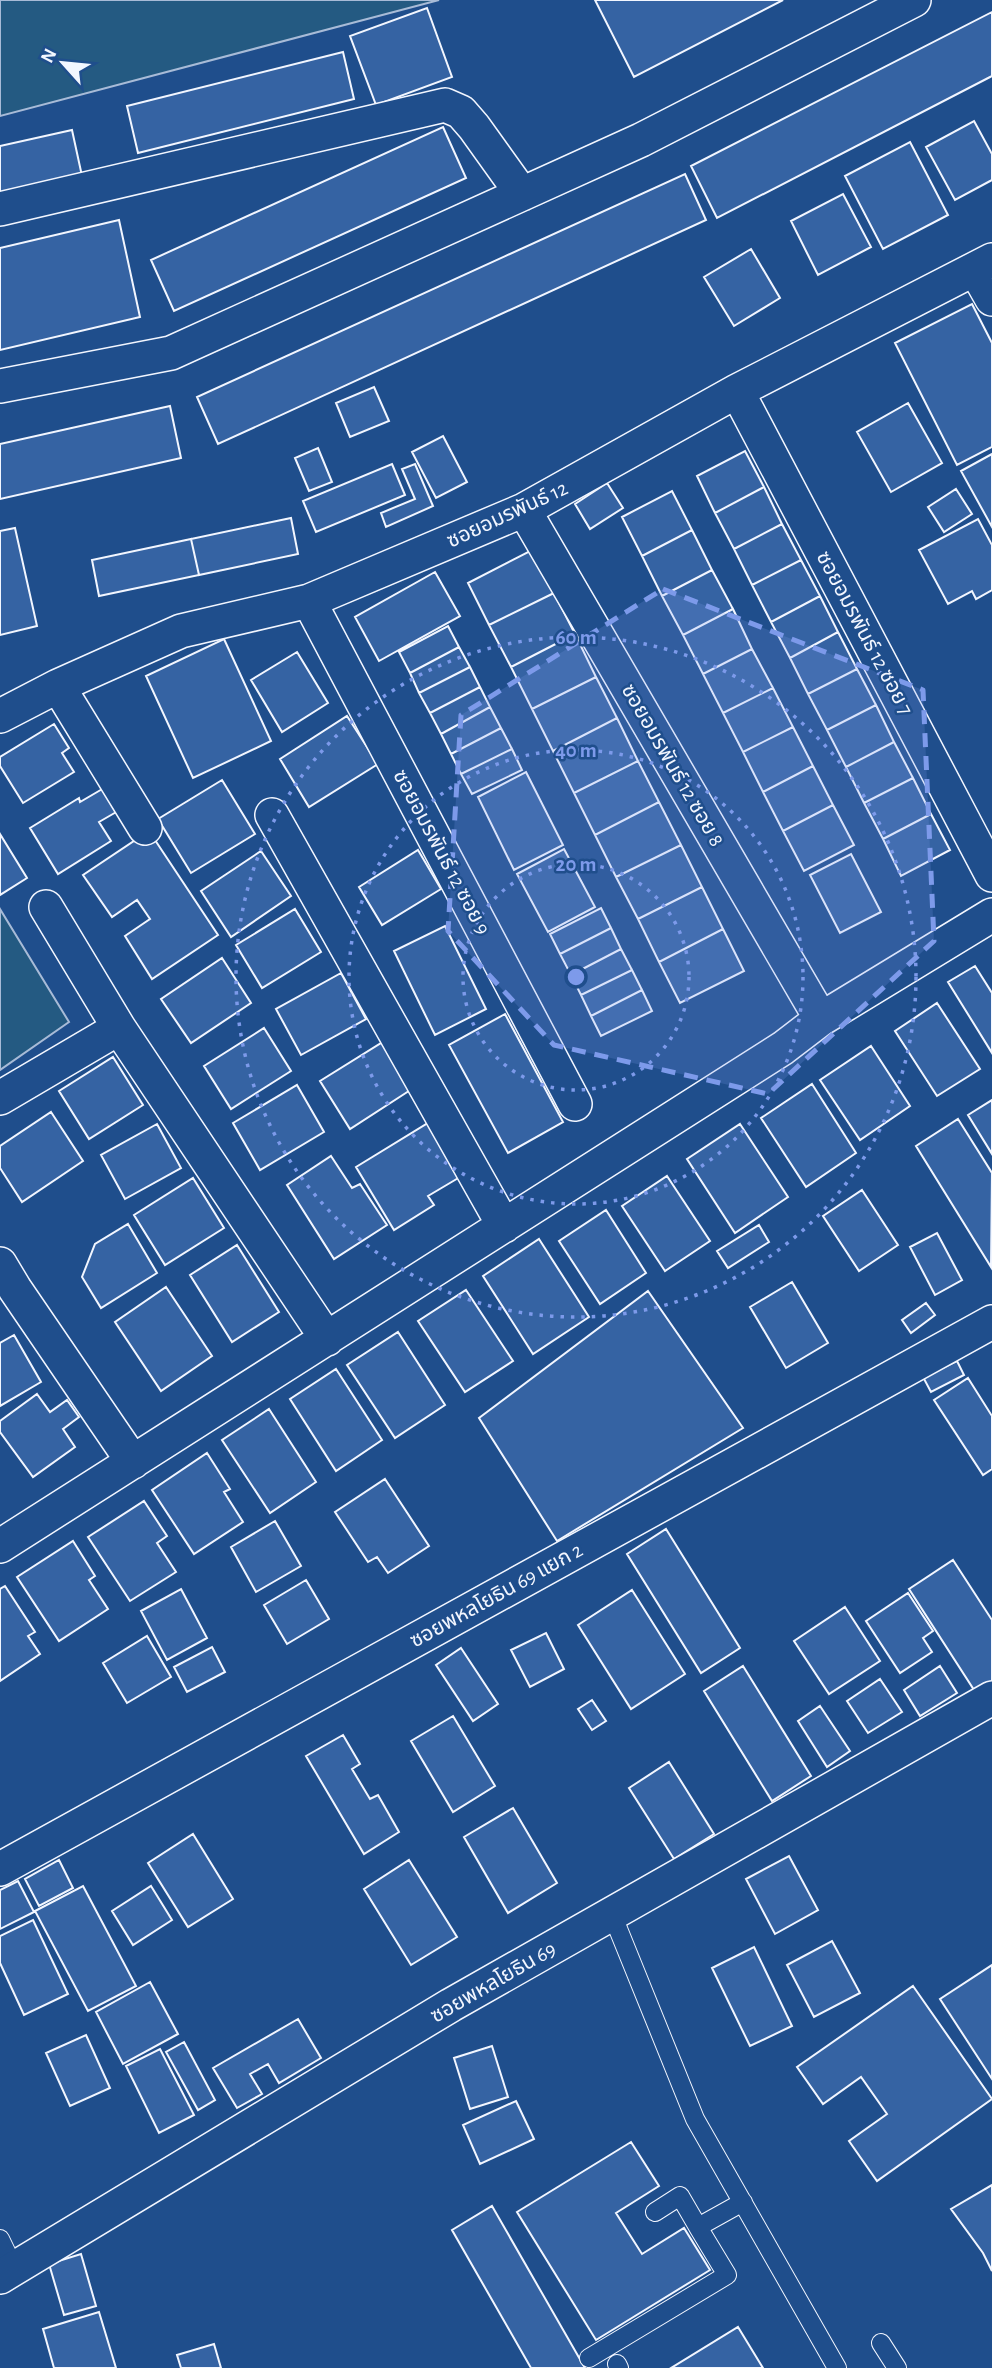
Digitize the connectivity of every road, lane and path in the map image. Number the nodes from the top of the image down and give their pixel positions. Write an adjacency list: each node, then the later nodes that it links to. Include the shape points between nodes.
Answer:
1 (914, 0): 2 (street, via 641,140)
2 (522, 194): 3 (street, via 474,127 445,105); 6 (street, via 171,353)
3 (0, 209)
4 (983, 265): 5 (street); 7 (street, ซอยอมรพันธ์ 12)
5 (992, 299)
6 (0, 386)
7 (737, 391): 8 (street, ซอยอมรพันธ์ 12); 14 (street, ซอยอมรพันธ์ 12 ซอย 7)
8 (524, 510): 9 (street, ซอยอมรพันธ์ 12); 17 (street, ซอยอมรพันธ์ 12 ซอย 8)
9 (309, 601): 10 (street, ซอยอมรพันธ์ 12, via 181,631); 20 (street, ซอยอมรพันธ์ 12 ซอย 9)
10 (58, 686): 11 (street, ซอยอมรพันธ์ 12); 13 (street)
11 (0, 716)
12 (272, 816): 21 (street)
13 (145, 828)
14 (992, 875)
15 (46, 907): 18 (street)
16 (992, 915): 17 (street)
17 (821, 1019): 21 (street, via 783,1048)
18 (119, 1028): 19 (street); 24 (street)
19 (0, 1098)
20 (575, 1104)
21 (504, 1226): 24 (street)
22 (5, 1284): 25 (street)
23 (992, 1322): 28 (street, ซอยพหลโยธิน 69 แยก 2)
24 (327, 1339): 25 (street)
25 (133, 1462): 26 (street)
26 (0, 1546)
27 (992, 1698): 29 (street, ซอยพหลโยธิน 69)
28 (0, 1869)
29 (612, 1914): 30 (lane, via 695,2119); 34 (street, ซอยพหลโยธิน 69, via 439,2012)
30 (743, 2202): 32 (lane); 37 (lane)
31 (655, 2211): 32 (lane, via 680,2196)
32 (698, 2227): 36 (lane, via 727,2275)
33 (0, 2239): 34 (lane)
34 (7, 2272)
35 (881, 2343): 38 (lane)
36 (589, 2358)
37 (837, 2368)
38 (897, 2368)

